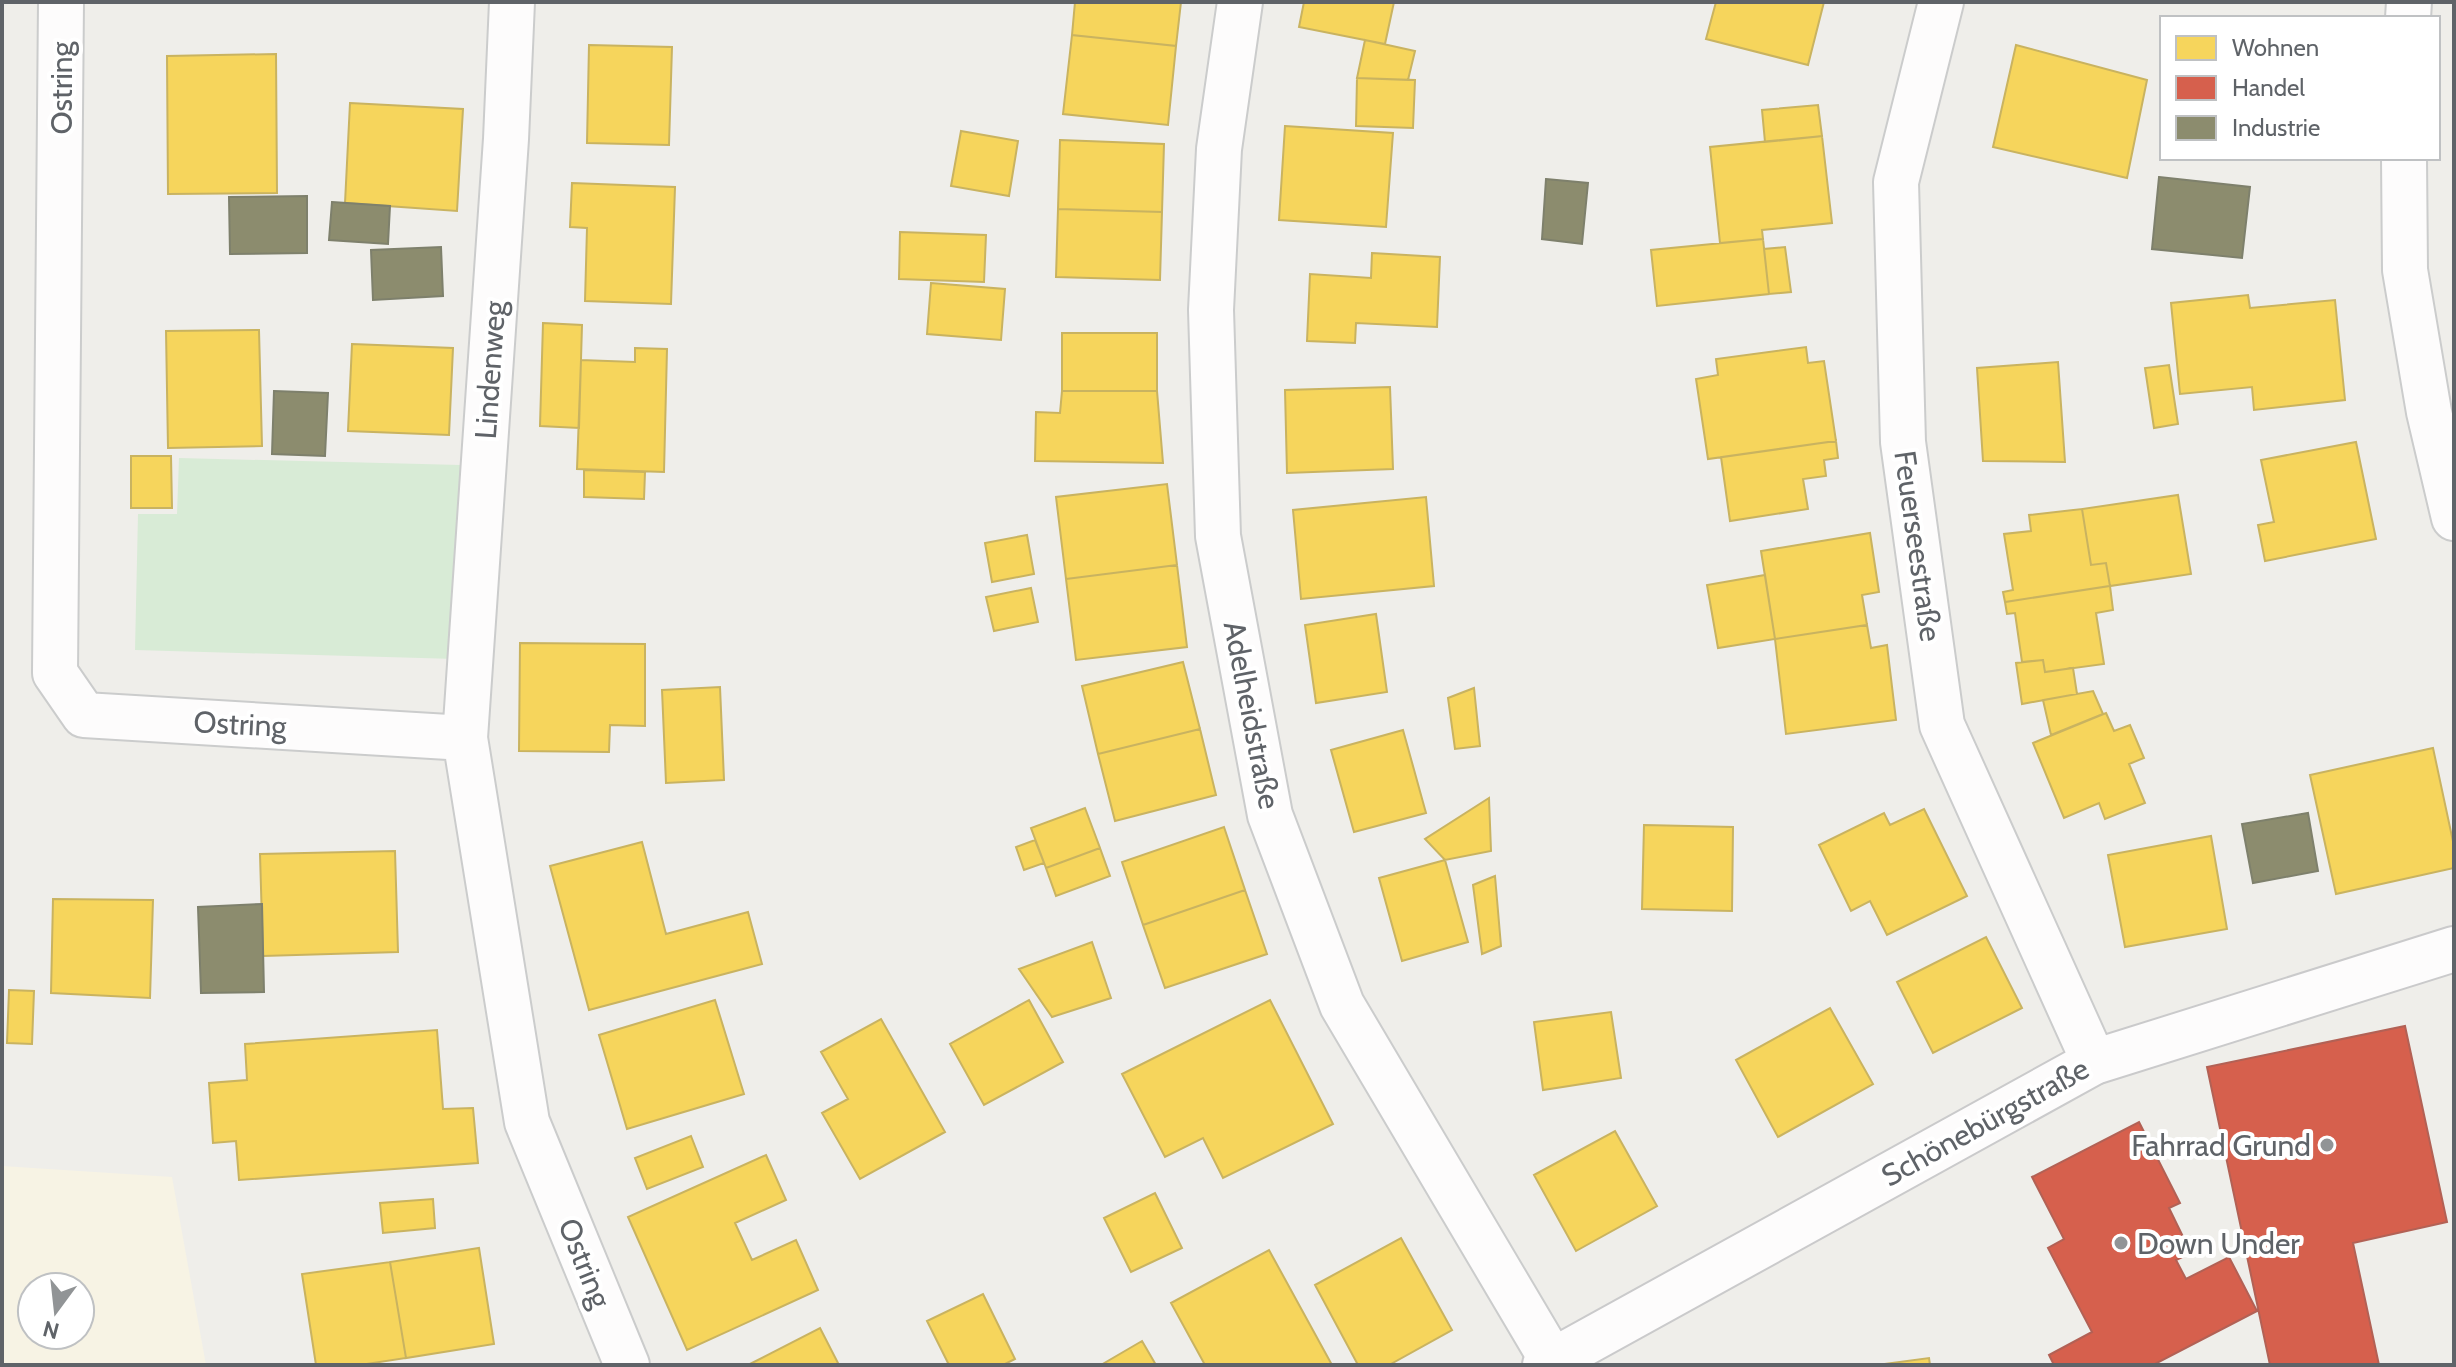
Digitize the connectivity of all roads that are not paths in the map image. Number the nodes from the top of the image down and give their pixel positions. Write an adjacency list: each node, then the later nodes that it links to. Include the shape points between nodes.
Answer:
1 (61, 2): 7 (street, Ostring, via 55,673 84,715)
2 (512, 2): 7 (street, Lindenweg)
3 (1240, 2): 10 (street, Adelheidstraße, via 1219,149 1211,310 1218,536 1270,815 1342,1005)
4 (1941, 2): 9 (street, Feuerseestraße, via 1896,182 1903,442 1942,725)
5 (2404, 160): 6 (street, via 2405,270)
6 (2454, 518)
7 (465, 738): 11 (street, Ostring, via 527,1122)
8 (2454, 949): 9 (street, Schönebürgstraße)
9 (2094, 1062): 10 (street, Schönebürgstraße)
10 (1549, 1363)
11 (627, 1365)

